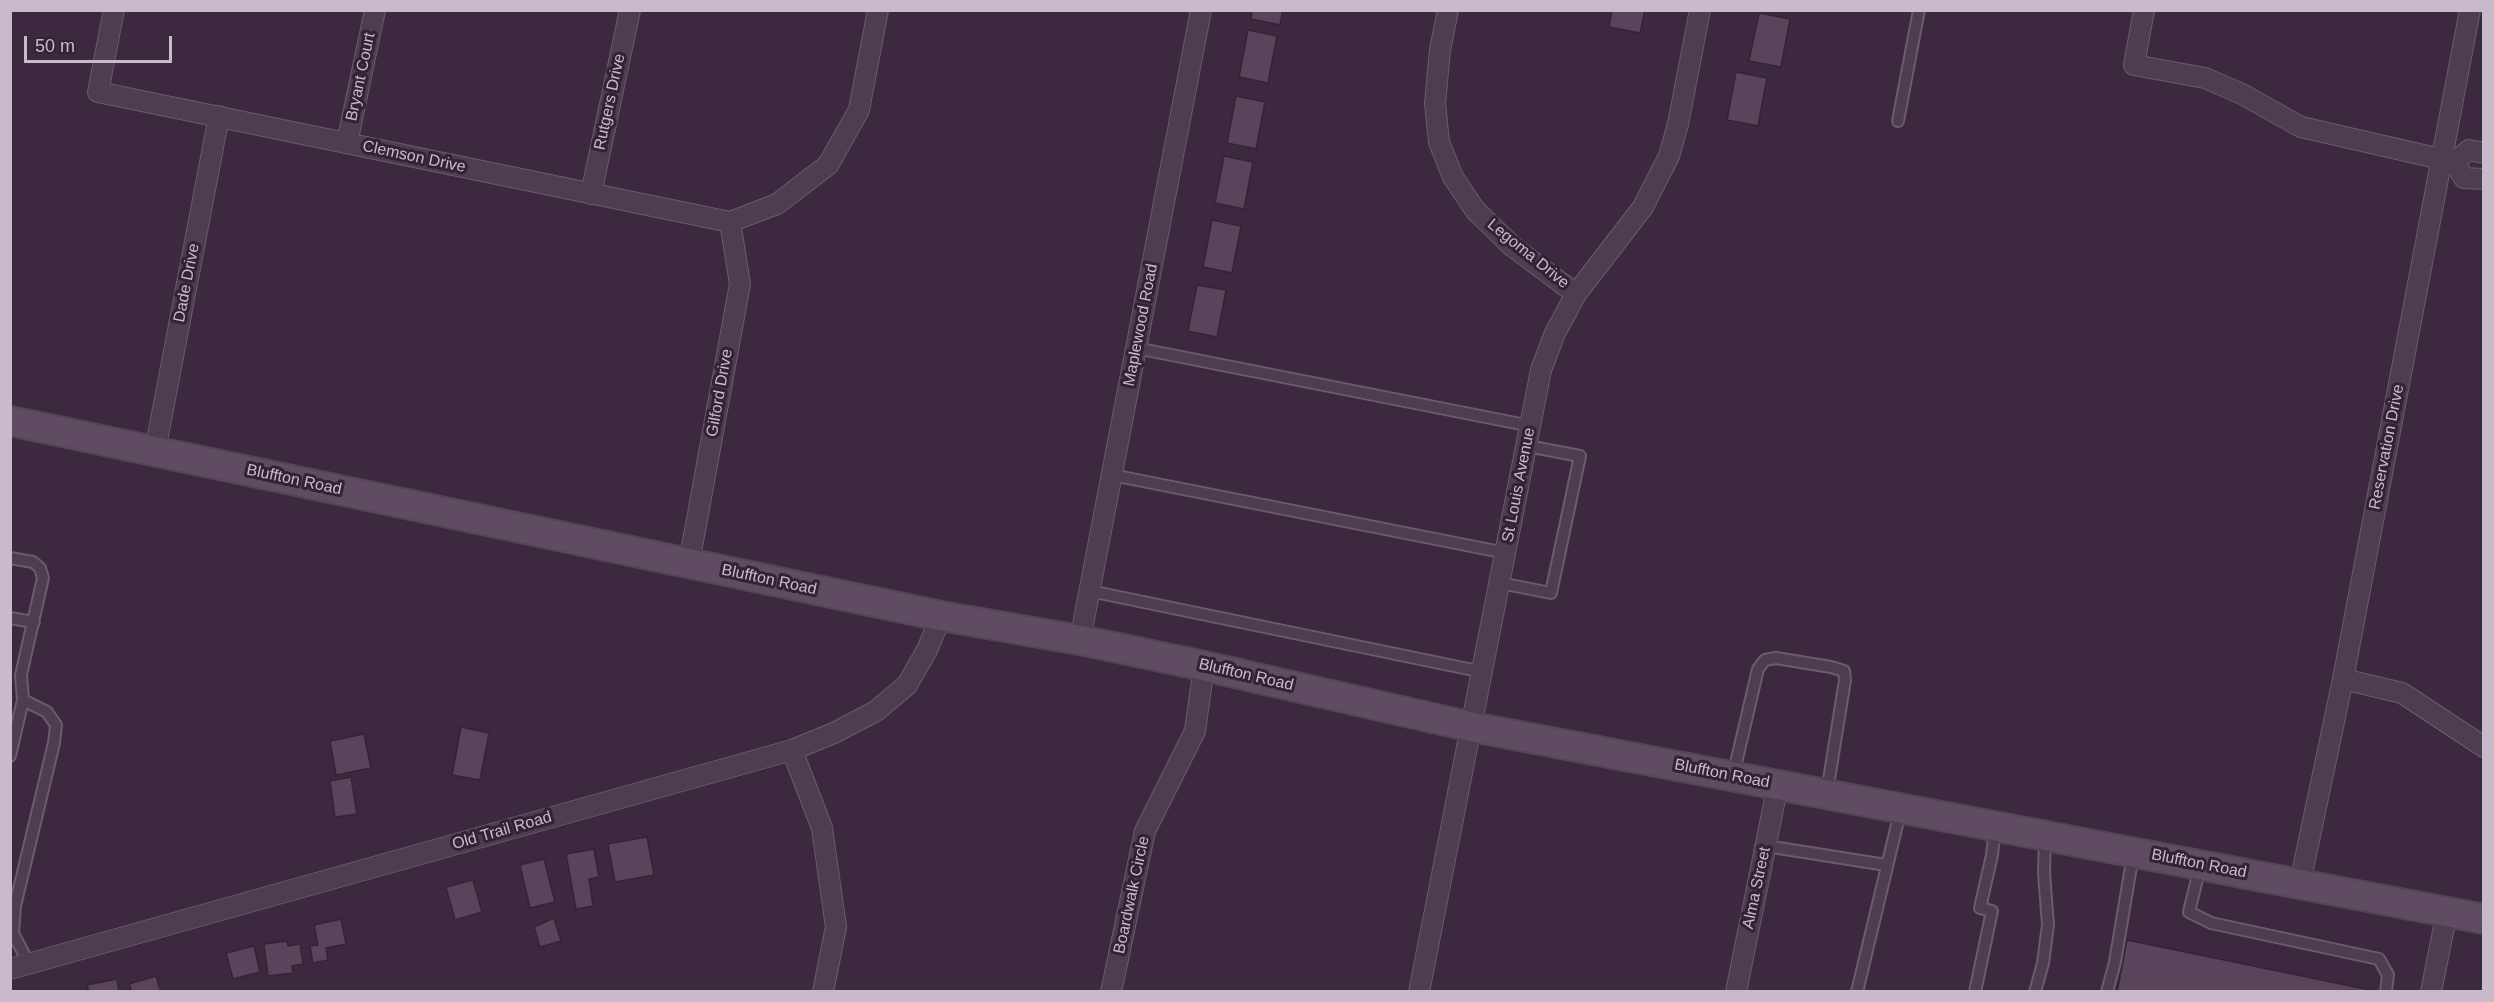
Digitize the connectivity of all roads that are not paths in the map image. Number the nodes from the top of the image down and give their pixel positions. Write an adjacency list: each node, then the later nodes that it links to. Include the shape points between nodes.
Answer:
1 (114, 10): 11 (street, Clemson Drive, via 98,92)
2 (375, 10): 13 (street, Bryant Court)
3 (630, 10): 17 (street, Rutgers Drive)
4 (878, 10): 18 (street, via 860,110 828,165 777,204)
5 (1201, 10): 20 (street, Maplewood Road)
6 (1448, 10): 19 (street, Legoma Drive, via 1435,103 1438,142 1453,177 1476,210 1512,246)
7 (1700, 10): 19 (street, St Louis Avenue, via 1669,156 1643,207)
8 (1919, 10): 12 (lane)
9 (2144, 10): 15 (street, via 2134,65 2205,78 2301,127)
10 (2470, 10): 15 (street, Reservation Drive)
11 (219, 116): 13 (street, Clemson Drive); 24 (street, Dade Drive)
12 (1898, 121)
13 (347, 143): 17 (street, Clemson Drive)
14 (2484, 153): 15 (street, via 2469,150)
15 (2448, 161): 16 (street, via 2464,178); 38 (street, Reservation Drive)
16 (2484, 179)
17 (591, 194): 18 (street, Clemson Drive)
18 (730, 222): 28 (street, Gilford Drive, via 740,284)
19 (1576, 294): 22 (street, St Louis Avenue, via 1541,370)
20 (1136, 348): 22 (lane); 25 (street, Maplewood Road)
21 (10, 421): 24 (main road, Bluffton Road)
22 (1531, 426): 23 (street, St Louis Avenue)
23 (1527, 446): 26 (street, St Louis Avenue); 29 (lane, via 1580,456 1551,593)
24 (155, 450): 28 (main road, Bluffton Road)
25 (1112, 475): 26 (lane); 30 (street, Maplewood Road)
26 (1506, 553): 29 (street, St Louis Avenue)
27 (10, 558): 33 (lane, via 33,562 40,568 42,578)
28 (689, 563): 31 (main road, Bluffton Road)
29 (1500, 583): 36 (street, St Louis Avenue)
30 (1090, 591): 34 (street, Maplewood Road); 36 (lane)
31 (941, 616): 34 (main road, Bluffton Road); 42 (street, Old Trail Road, via 907,685 876,711)
32 (10, 618): 33 (lane)
33 (34, 622): 37 (lane)
34 (1080, 640): 35 (main road, Bluffton Road)
35 (1204, 666): 40 (main road, Bluffton Road); 59 (street, Boardwalk Circle, via 1195,731 1145,831)
36 (1483, 672): 40 (street, St Louis Avenue)
37 (16, 674): 39 (lane)
38 (2343, 679): 41 (street, via 2402,693); 54 (street, Reservation Drive)
39 (23, 700): 43 (lane); 57 (lane, via 47,712 56,725 15,906 13,933)
40 (1472, 727): 44 (main road, Bluffton Road); 60 (street, St Louis Avenue)
41 (2484, 747)
42 (792, 750): 57 (street, Old Trail Road); 58 (street, via 822,828 836,927)
43 (10, 756)
44 (1733, 776): 45 (main road, Bluffton Road); 46 (lane, via 1758,669 1765,660 1776,658 1831,667 1844,671 1845,680)
45 (1778, 784): 46 (main road, Bluffton Road); 50 (street, Alma Street)
46 (1826, 793): 47 (main road, Bluffton Road)
47 (1901, 808): 48 (main road, Bluffton Road); 53 (lane)
48 (1995, 825): 49 (main road, Bluffton Road); 63 (lane, via 1980,908 1992,911)
49 (2045, 835): 51 (main road, Bluffton Road); 64 (lane, via 2048,925)
50 (1766, 846): 53 (lane); 61 (street, Alma Street)
51 (2134, 852): 52 (main road, Bluffton Road); 65 (lane)
52 (2200, 864): 54 (main road, Bluffton Road); 66 (lane, via 2189,912 2211,923 2379,959 2388,975)
53 (1886, 865): 62 (lane)
54 (2300, 883): 55 (main road, Bluffton Road)
55 (2446, 912): 56 (main road, Bluffton Road); 67 (street)
56 (2484, 919)
57 (20, 966)
58 (823, 992)
59 (1111, 992)
60 (1419, 992)
61 (1736, 992)
62 (1857, 992)
63 (1975, 992)
64 (2035, 992)
65 (2107, 992)
66 (2386, 992)
67 (2431, 992)

